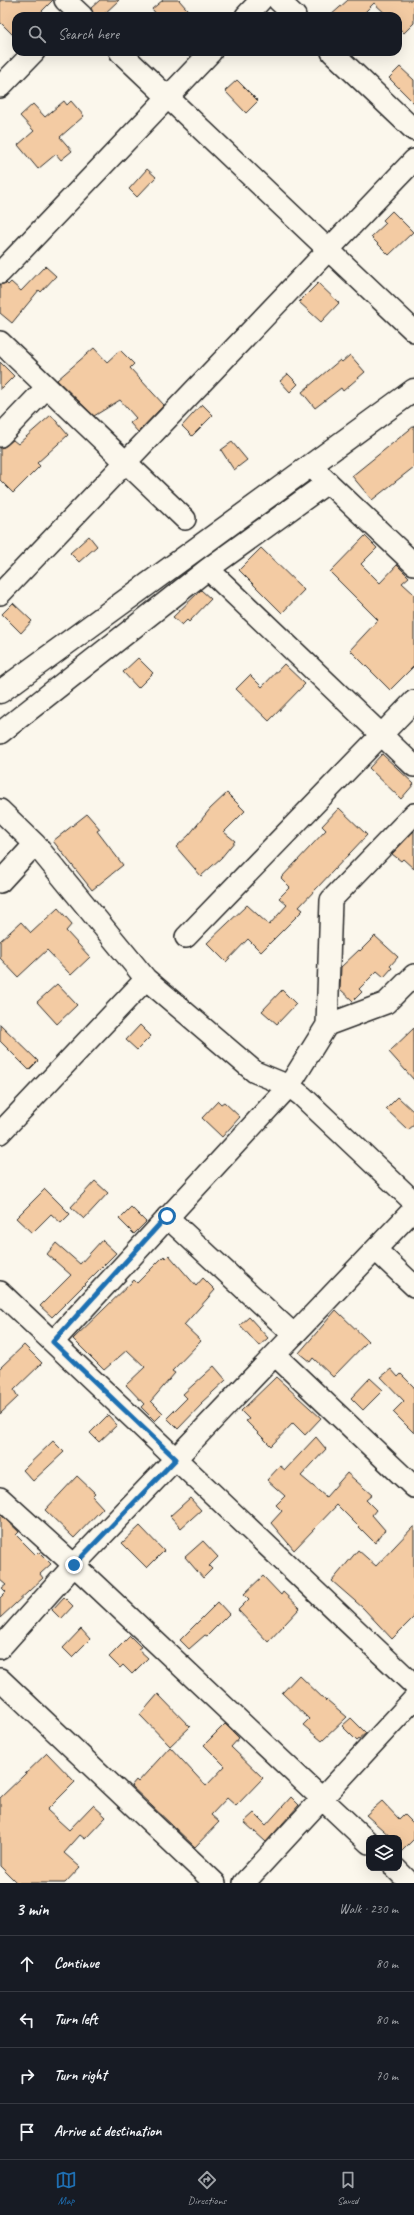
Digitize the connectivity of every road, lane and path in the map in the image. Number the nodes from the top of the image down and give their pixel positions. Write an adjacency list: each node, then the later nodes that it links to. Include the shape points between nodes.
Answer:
1 (261, 0): 3 (street)
2 (278, 0): 4 (street)
3 (250, 12)
4 (290, 12)
5 (30, 56): 9 (street)
6 (124, 56): 10 (street)
7 (207, 56): 10 (street)
8 (336, 56): 11 (street)
9 (0, 87)
10 (168, 98): 13 (street); 14 (street)
11 (414, 130)
12 (414, 160): 13 (street)
13 (329, 250): 15 (street); 20 (street)
14 (0, 273)
15 (414, 331)
16 (0, 342): 17 (street)
17 (47, 387): 19 (street); 20 (street)
18 (414, 390): 21 (main road)
19 (0, 436)
20 (126, 462): 23 (street); 26 (street)
21 (311, 466): 22 (street); 27 (main road)
22 (328, 482): 24 (street); 25 (street)
23 (185, 518)
24 (414, 564)
25 (208, 569): 29 (street); 30 (street)
26 (0, 594)
27 (0, 691)
28 (414, 701): 30 (street)
29 (0, 733)
30 (381, 735): 31 (street); 36 (street)
31 (414, 766)
32 (0, 810): 34 (street)
33 (414, 814): 39 (street, via 331,900)
34 (35, 844): 35 (street); 38 (street)
35 (0, 882)
36 (186, 937)
37 (414, 975): 39 (street, via 386,1003)
38 (146, 979): 40 (street, via 255,1072); 41 (street)
39 (327, 1025): 40 (street)
40 (288, 1086): 42 (street, via 302,1096); 44 (street)
41 (0, 1133)
42 (414, 1202)
43 (414, 1209): 45 (street)
44 (167, 1216): 48 (street); 49 (street)
45 (376, 1250): 46 (street); 48 (street)
46 (414, 1286)
47 (0, 1292): 49 (street)
48 (294, 1335): 50 (street)
49 (53, 1342): 51 (street)
50 (275, 1355): 51 (street); 52 (street)
51 (176, 1459): 54 (street); 57 (street)
52 (414, 1487)
53 (0, 1498): 54 (street)
54 (74, 1565): 55 (street); 59 (street)
55 (0, 1648)
56 (0, 1679): 62 (street)
57 (414, 1685)
58 (414, 1699): 59 (street)
59 (323, 1799): 60 (street); 63 (street)
60 (366, 1840)
61 (398, 1871): 64 (street)
62 (215, 1883)
63 (244, 1883)
64 (410, 1883)

